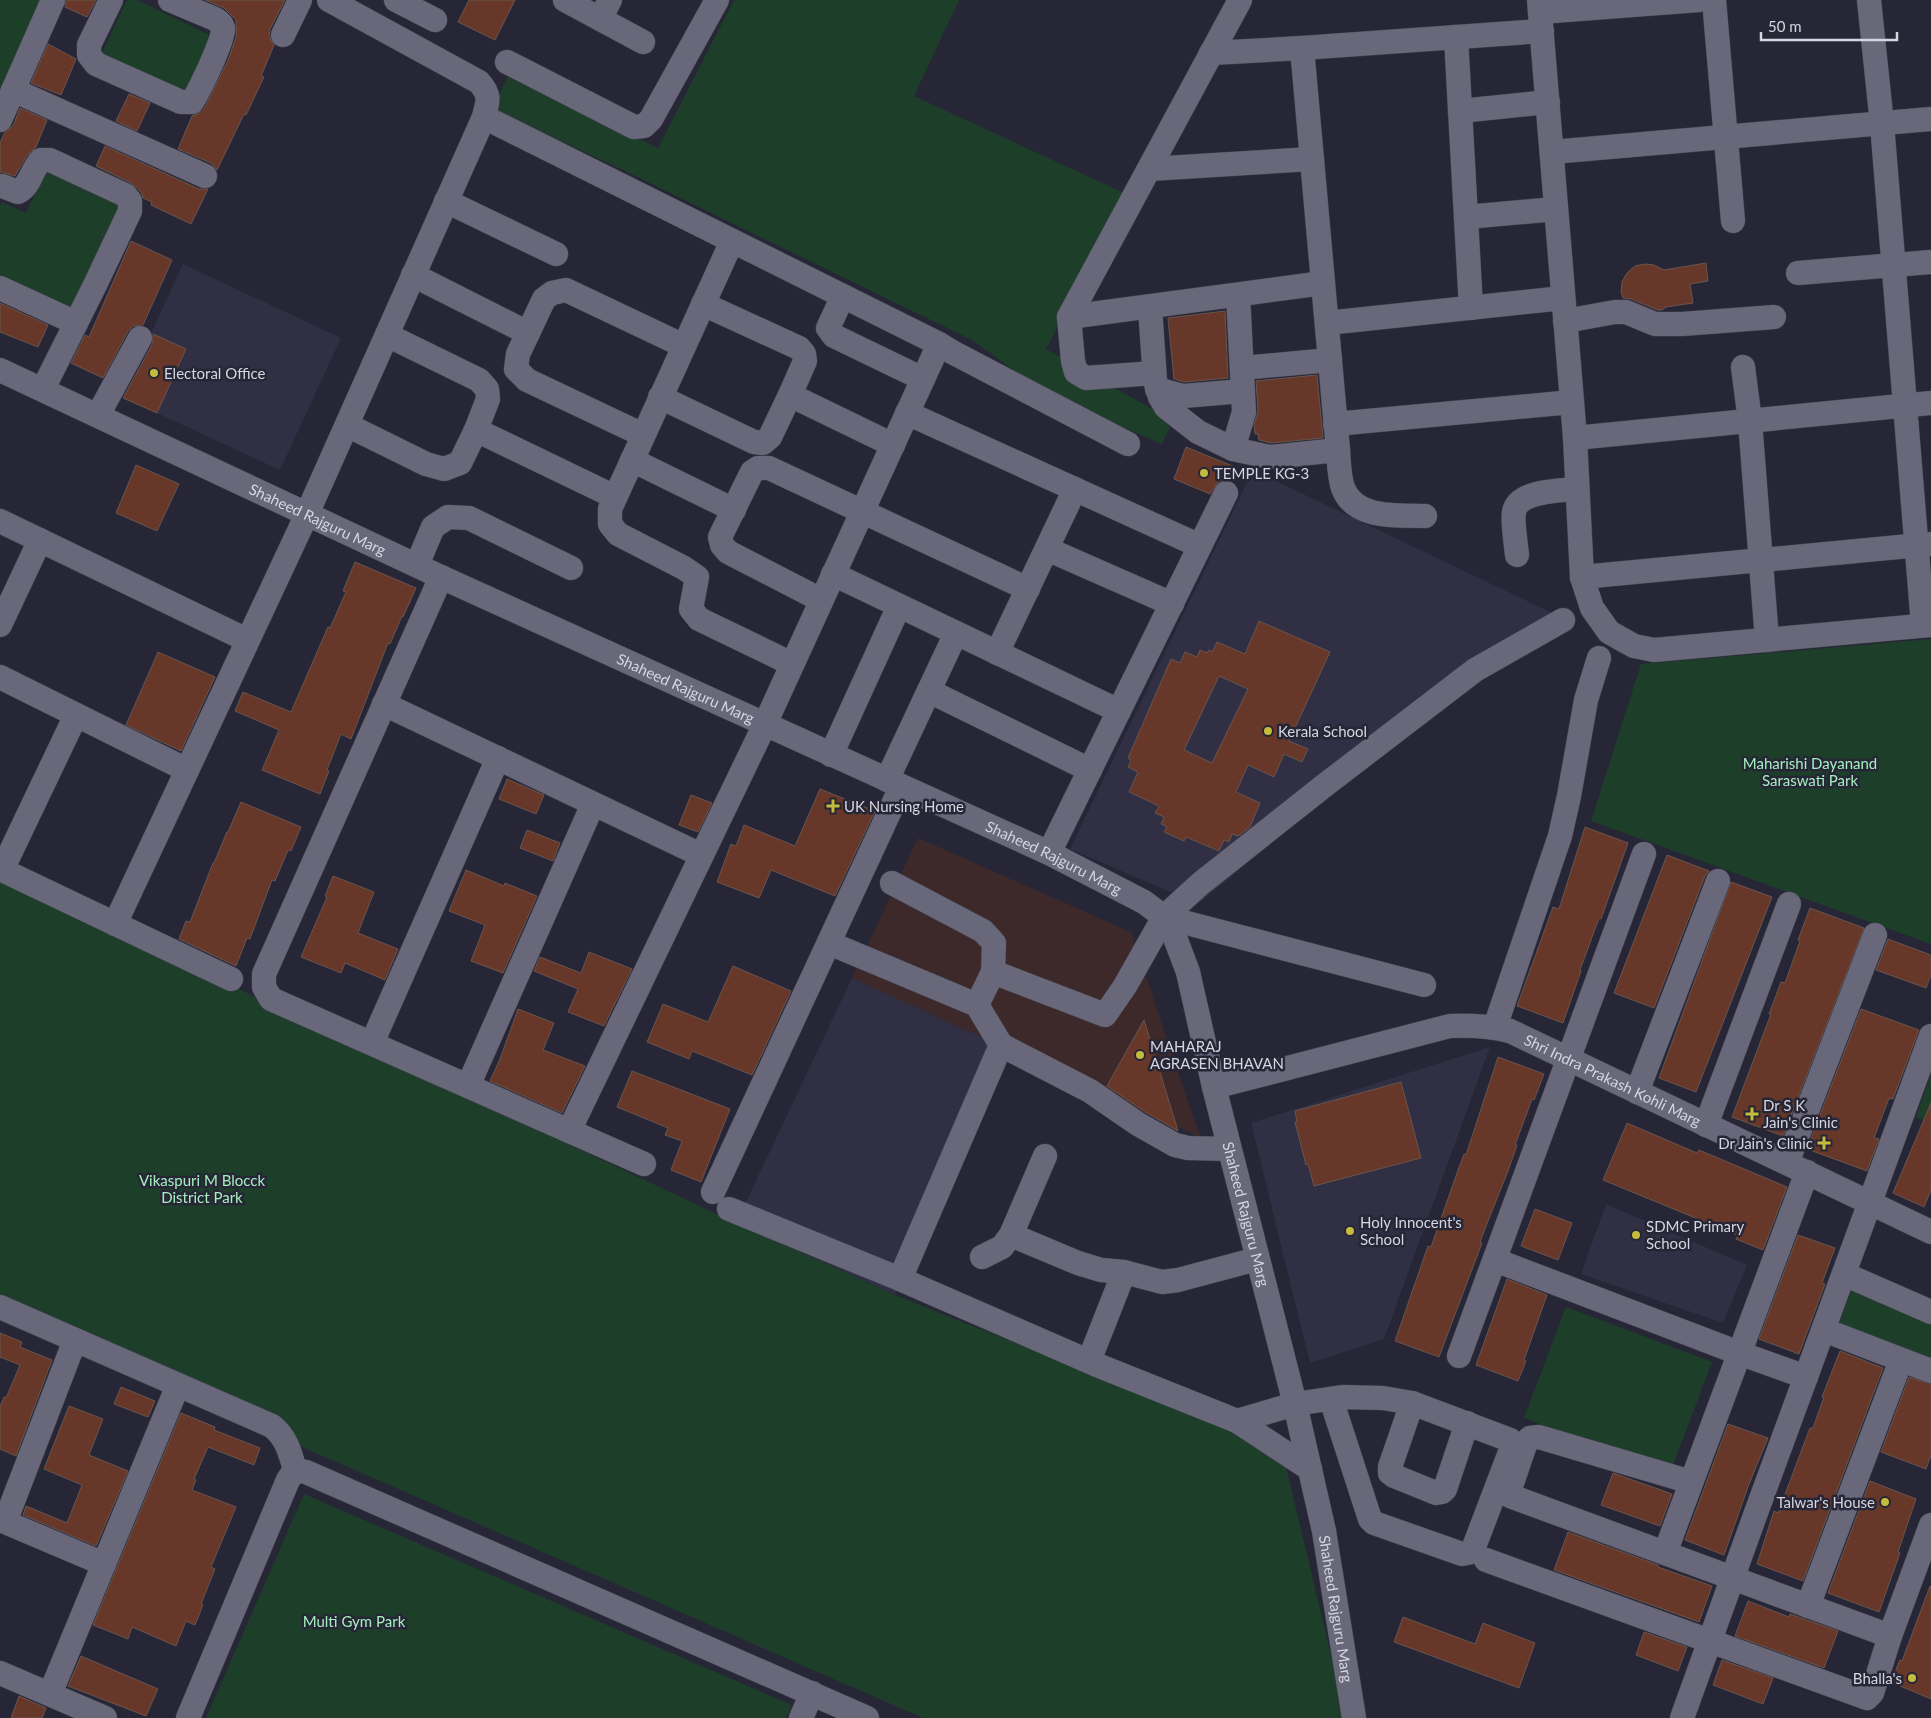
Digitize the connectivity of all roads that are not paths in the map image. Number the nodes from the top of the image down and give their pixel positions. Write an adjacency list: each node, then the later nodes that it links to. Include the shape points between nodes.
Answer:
1 (53, 0): 22 (street)
2 (110, 0): 3 (street, via 89,45 89,55 96,64 181,102 192,102 200,90 223,28 215,19)
3 (170, 0)
4 (300, 0): 16 (street)
5 (329, 0): 25 (street, via 479,82 487,91)
6 (396, 0): 15 (street)
7 (565, 0): 13 (street)
8 (717, 0): 21 (street, via 651,119 644,126 634,127)
9 (1240, 0): 20 (street)
10 (1699, 0): 14 (street)
11 (1714, 0): 29 (street)
12 (1869, 0): 28 (street)
13 (605, 9): 18 (street)
14 (1541, 14): 17 (street); 23 (street)
15 (435, 20)
16 (283, 35)
17 (1456, 37): 19 (street); 24 (street)
18 (643, 42)
19 (1302, 48): 20 (street); 31 (street)
20 (1211, 53): 32 (street)
21 (507, 62)
22 (13, 90): 27 (street); 33 (street)
23 (1548, 102): 24 (street); 30 (street)
24 (1460, 111): 37 (street)
25 (484, 117): 35 (street); 39 (street)
26 (1931, 119): 28 (street)
27 (0, 120)
28 (1882, 124): 29 (street); 42 (street)
29 (1724, 137): 30 (street); 38 (street)
30 (1552, 152): 36 (street)
31 (1312, 159): 32 (street); 45 (street)
32 (1149, 169): 54 (street)
33 (206, 176)
34 (1, 187): 55 (street, via 18,192 25,188 41,160 50,160 125,194 130,201 130,211)
35 (446, 201): 40 (street); 44 (street)
36 (1556, 209): 37 (street); 52 (street)
37 (1466, 217): 51 (street)
38 (1733, 221)
39 (732, 241): 48 (street); 49 (street)
40 (556, 254)
41 (1931, 262): 42 (street)
42 (1894, 265): 43 (street); 74 (street)
43 (1798, 273)
44 (413, 275): 57 (street); 58 (street)
45 (1323, 284): 47 (street); 56 (street)
46 (0, 288): 55 (street)
47 (1238, 295): 50 (street); 64 (street)
48 (843, 296): 60 (street); 66 (street, via 828,328 834,336)
49 (703, 304): 61 (street); 70 (street, via 798,348 804,354 805,362)
50 (1150, 307): 54 (street); 67 (street)
51 (1471, 308): 52 (street); 56 (street)
52 (1564, 310): 53 (street, via 1626,312 1656,324); 72 (street)
53 (1774, 316)
54 (1069, 318): 67 (street, via 1076,372 1086,378)
55 (76, 323): 68 (street)
56 (1327, 323): 62 (street)
57 (528, 333): 61 (street, via 544,299 552,292 566,290); 81 (street, via 518,354 516,369 527,380)
58 (387, 335): 79 (street); 80 (street, via 478,380 487,389 488,398)
59 (140, 338): 76 (street)
60 (939, 344): 66 (street); 83 (street)
61 (684, 346): 71 (street)
62 (1330, 360): 64 (street); 78 (street)
63 (1743, 366): 77 (street)
64 (1242, 368): 69 (street)
65 (0, 370): 68 (street, Shaheed Rajguru Marg)
66 (923, 379): 75 (street)
67 (1156, 381): 69 (street, via 1183,396); 85 (street, via 1166,407 1198,432)
68 (43, 389): 76 (street, Shaheed Rajguru Marg)
69 (1243, 391): 85 (street, via 1244,412)
70 (790, 395): 71 (street, via 770,437 763,443 754,442); 84 (street)
71 (660, 397): 81 (street)
72 (1572, 402): 78 (street); 82 (street)
73 (1931, 404): 74 (street)
74 (1905, 406): 77 (street); 98 (street)
75 (907, 413): 84 (street); 88 (street)
76 (98, 416): 94 (street, Shaheed Rajguru Marg)
77 (1750, 421): 82 (street); 102 (street)
78 (1335, 424): 86 (street)
79 (347, 425): 80 (street, via 426,464 444,469 460,463); 94 (street)
80 (476, 430): 91 (street)
81 (643, 435): 87 (street)
82 (1575, 438): 89 (street)
83 (1128, 444)
84 (893, 445): 93 (street)
85 (1233, 449): 86 (street, via 1270,457)
86 (1338, 450): 95 (street, via 1344,489 1352,503 1386,515)
87 (632, 460): 91 (street); 92 (street)
88 (1075, 489): 99 (street); 100 (street)
89 (1577, 489): 101 (street, via 1544,492 1522,499 1513,513); 107 (street)
90 (1226, 493): 99 (street)
91 (615, 497): 120 (street, via 610,509 610,524 618,534 697,577 691,608 699,619)
92 (734, 510): 93 (street, via 752,472 758,468 769,468); 109 (street, via 720,537 728,552)
93 (861, 513): 105 (street); 108 (street)
94 (307, 514): 103 (street, Shaheed Rajguru Marg); 116 (street)
95 (1425, 516)
96 (0, 521): 97 (street)
97 (40, 540): 113 (street); 116 (street)
98 (1924, 545): 102 (street); 114 (street)
99 (1200, 546): 110 (street)
100 (1047, 548): 108 (street); 110 (street)
101 (1517, 555)
102 (1761, 560): 107 (street); 117 (street)
103 (417, 565): 104 (street, via 433,527 448,517 469,518); 106 (street, Shaheed Rajguru Marg)
104 (571, 568)
105 (833, 574): 109 (street); 111 (street)
106 (441, 577): 123 (street); 126 (street, Shaheed Rajguru Marg)
107 (1582, 577): 117 (street, via 1592,608 1609,632 1634,646 1654,650)
108 (1028, 589): 118 (street)
109 (822, 600): 120 (street)
110 (1172, 604): 124 (street)
111 (900, 606): 115 (street); 127 (street)
112 (1563, 620): 140 (street, via 1474,670 1200,884)
113 (0, 625)
114 (1927, 625): 117 (street)
115 (956, 633): 118 (street); 122 (street)
116 (247, 640): 129 (street)
117 (1767, 640)
118 (997, 653): 124 (street)
119 (1598, 658): 148 (street, via 1586,700 1560,836)
120 (792, 664): 126 (street)
121 (0, 677): 125 (street)
122 (929, 692): 130 (street); 131 (street)
123 (384, 704): 128 (street); 150 (street, via 264,974 264,987 271,999)
124 (1119, 712): 130 (street)
125 (76, 715): 129 (street); 136 (street)
126 (765, 724): 127 (street, Shaheed Rajguru Marg); 135 (street)
127 (831, 754): 131 (street, Shaheed Rajguru Marg)
128 (498, 758): 132 (street); 150 (street)
129 (187, 770): 141 (street)
130 (1090, 770): 133 (street)
131 (894, 784): 133 (street, Shaheed Rajguru Marg); 143 (street)
132 (593, 804): 135 (street); 153 (street)
133 (1050, 853): 140 (street, Shaheed Rajguru Marg, via 1144,902)
134 (1644, 854): 152 (street)
135 (701, 855): 158 (street)
136 (1, 870): 141 (street)
137 (1718, 881): 156 (street)
138 (892, 883): 144 (street, via 983,931 994,943)
139 (1789, 904): 157 (street)
140 (1164, 917): 144 (street, via 1105,1015); 146 (street); 154 (street, Shaheed Rajguru Marg, via 1188,972)
141 (116, 924): 145 (street)
142 (1875, 935): 162 (street)
143 (828, 943): 147 (street); 163 (street)
144 (993, 972): 147 (street)
145 (231, 979)
146 (1424, 985)
147 (977, 1005): 151 (street)
148 (1502, 1029): 152 (street, Shri Indra Prakash Kohli Marg); 154 (street, via 1478,1025 1450,1026)
149 (1931, 1036): 155 (street)
150 (372, 1043): 153 (street)
151 (1001, 1046): 159 (street, via 1090,1092 1175,1144 1188,1148); 173 (street)
152 (1569, 1059): 156 (street, Shri Indra Prakash Kohli Marg); 170 (street)
153 (468, 1086): 158 (street)
154 (1214, 1088): 159 (street, Shaheed Rajguru Marg)
155 (1922, 1089): 164 (street)
156 (1637, 1092): 157 (street, Shri Indra Prakash Kohli Marg)
157 (1706, 1125): 162 (street, Shri Indra Prakash Kohli Marg)
158 (569, 1131): 161 (street)
159 (1229, 1150): 169 (street, Shaheed Rajguru Marg)
160 (1045, 1156): 167 (street)
161 (644, 1164)
162 (1797, 1168): 164 (street, Shri Indra Prakash Kohli Marg); 178 (street)
163 (713, 1192)
164 (1870, 1203): 166 (street, Shri Indra Prakash Kohli Marg); 172 (street)
165 (729, 1209): 173 (street)
166 (1931, 1232)
167 (1011, 1235): 168 (street, via 1002,1247); 171 (street, via 1078,1263)
168 (982, 1257)
169 (1257, 1260): 171 (street, via 1162,1282); 187 (street, Shaheed Rajguru Marg)
170 (1495, 1260): 178 (street); 179 (street)
171 (1124, 1272): 181 (street)
172 (1844, 1274): 175 (street); 176 (street)
173 (900, 1279): 181 (street)
174 (0, 1307): 177 (street)
175 (1931, 1312)
176 (1824, 1330): 180 (street); 183 (street)
177 (76, 1340): 184 (street); 193 (street)
178 (1739, 1353): 183 (street); 192 (street)
179 (1459, 1356)
180 (1901, 1360): 182 (street); 199 (street)
181 (1089, 1362): 188 (street)
182 (1931, 1371)
183 (1806, 1377): 198 (street)
184 (178, 1385): 191 (street, via 272,1426 287,1443); 197 (street)
185 (1331, 1399): 186 (street, via 1369,1397); 187 (street); 189 (street, via 1370,1519 1462,1554 1472,1552 1475,1547 1512,1447 1510,1440)
186 (1412, 1403): 189 (street); 189 (street, via 1390,1473 1436,1493 1445,1489)
187 (1295, 1404): 188 (street); 190 (street, Shaheed Rajguru Marg)
188 (1237, 1421): 190 (street)
189 (1467, 1423)
190 (1310, 1469): 209 (street, Shaheed Rajguru Marg, via 1324,1531)
191 (295, 1470): 203 (street); 206 (street)
192 (1691, 1482): 195 (street); 195 (street, via 1539,1437 1526,1442 1510,1496)
193 (2, 1521): 197 (street)
194 (1931, 1525): 200 (street)
195 (1665, 1553): 198 (street)
196 (1486, 1560): 201 (street)
197 (104, 1564): 204 (street)
198 (1731, 1578): 199 (street); 201 (street)
199 (1808, 1606): 200 (street)
200 (1890, 1636): 201 (street, via 1872,1693 1867,1698)
201 (1709, 1642): 210 (street)
202 (0, 1673): 204 (street)
203 (812, 1693): 207 (street); 208 (street)
204 (50, 1694): 205 (street)
205 (105, 1718)
206 (188, 1718)
207 (802, 1718)
208 (867, 1718)
209 (1354, 1718)
210 (1682, 1718)

